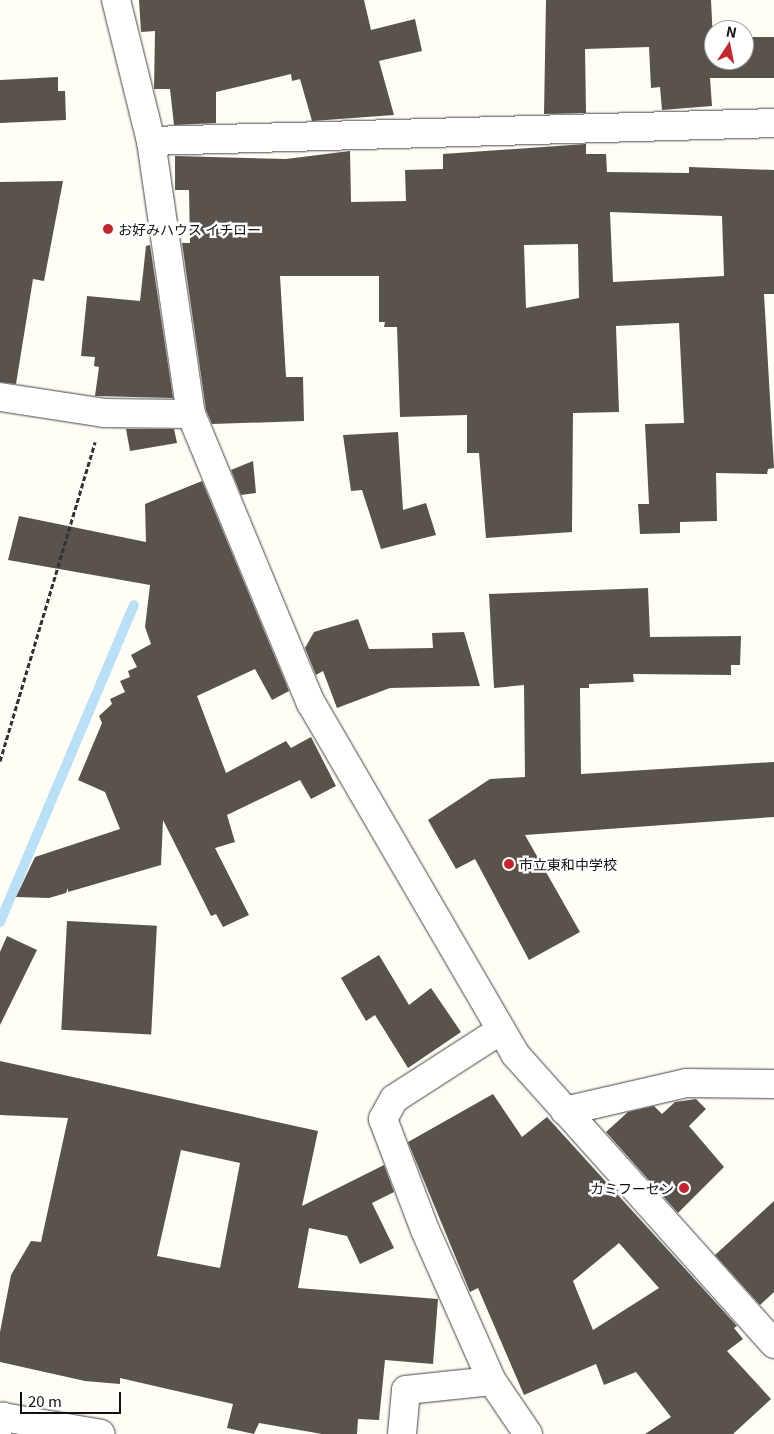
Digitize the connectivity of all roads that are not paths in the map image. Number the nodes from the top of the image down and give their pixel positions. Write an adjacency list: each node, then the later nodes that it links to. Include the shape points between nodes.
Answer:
1 (116, 0): 3 (street)
2 (774, 123): 3 (street)
3 (151, 141): 5 (street)
4 (0, 398): 5 (street, via 104,413)
5 (191, 414): 6 (street, via 311,703)
6 (501, 1030): 8 (street, via 515,1054); 10 (street, via 394,1098 383,1119 425,1230)
7 (774, 1084): 8 (street, via 686,1083)
8 (565, 1111): 9 (street)
9 (774, 1344)
10 (492, 1381): 13 (street, via 406,1390); 14 (street)
11 (0, 1425): 12 (street, via 3,1417)
12 (101, 1434)
13 (402, 1434)
14 (528, 1434)

